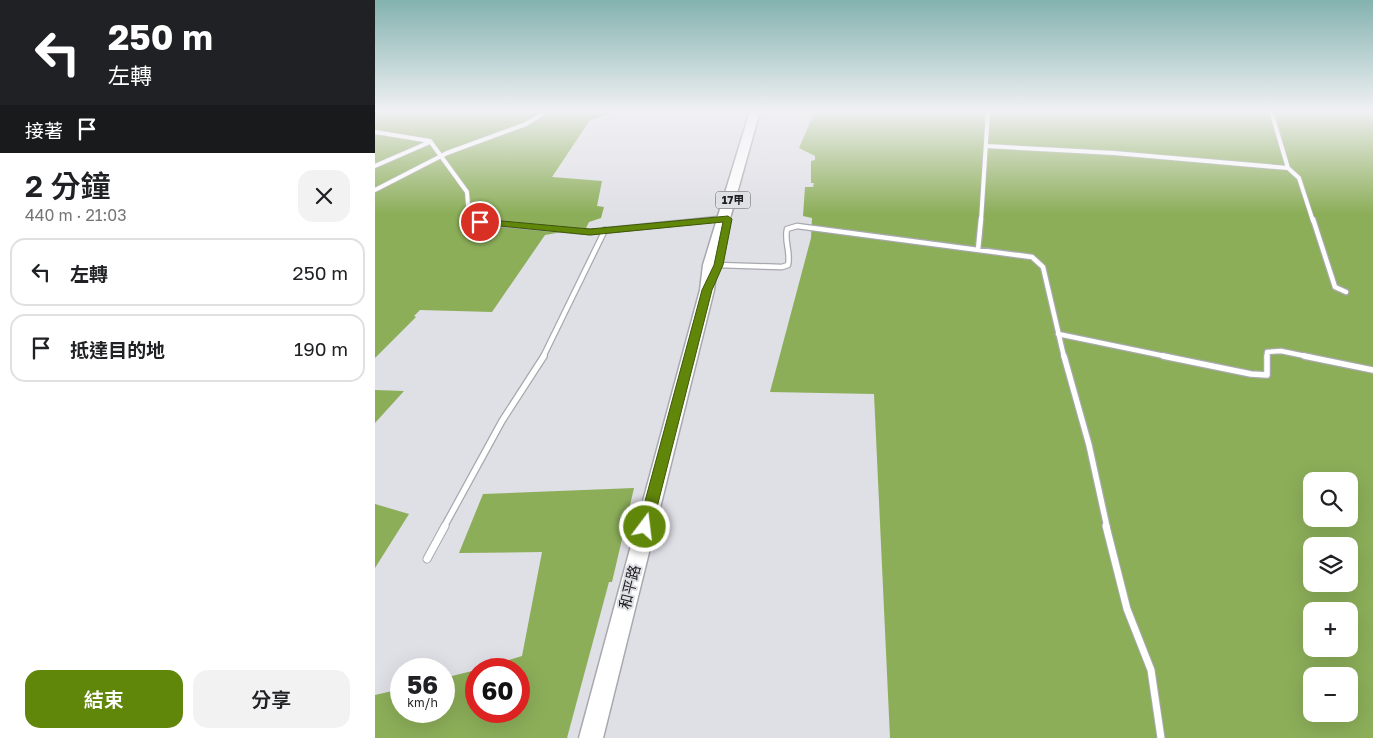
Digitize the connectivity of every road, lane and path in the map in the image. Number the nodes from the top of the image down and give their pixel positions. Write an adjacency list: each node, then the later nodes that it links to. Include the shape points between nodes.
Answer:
1 (422, 145): 9 (lane)
2 (433, 145): 8 (lane)
3 (471, 145): 8 (lane)
4 (745, 145): 12 (main road, 和平路 / 17甲)
5 (750, 145): 12 (main road, 和平路 / 17甲)
6 (1281, 145): 10 (lane)
7 (986, 146): 10 (lane); 14 (lane)
8 (441, 157): 11 (lane); 13 (lane, via 467,192 467,213 474,220 576,232)
9 (375, 166)
10 (1288, 168): 17 (lane, via 1299,178 1335,287)
11 (375, 190)
12 (725, 219): 13 (lane); 15 (main road, 和平路 / 17甲); 16 (main road, 和平路 / 17甲, via 710,265)
13 (605, 230): 20 (lane, via 538,367 502,421)
14 (979, 250): 15 (lane, via 797,226 785,233 790,257 788,265); 18 (lane, via 1032,257 1039,261)
15 (718, 265): 16 (main road, 和平路 / 17甲)
16 (707, 290): 21 (main road, 和平路 / 17甲)
17 (1346, 292)
18 (1058, 334): 19 (lane, via 1251,374 1267,375 1267,352 1281,350); 22 (lane, via 1089,445 1117,575 1151,670)
19 (1373, 370)
20 (427, 559)
21 (591, 738)
22 (1161, 738)

